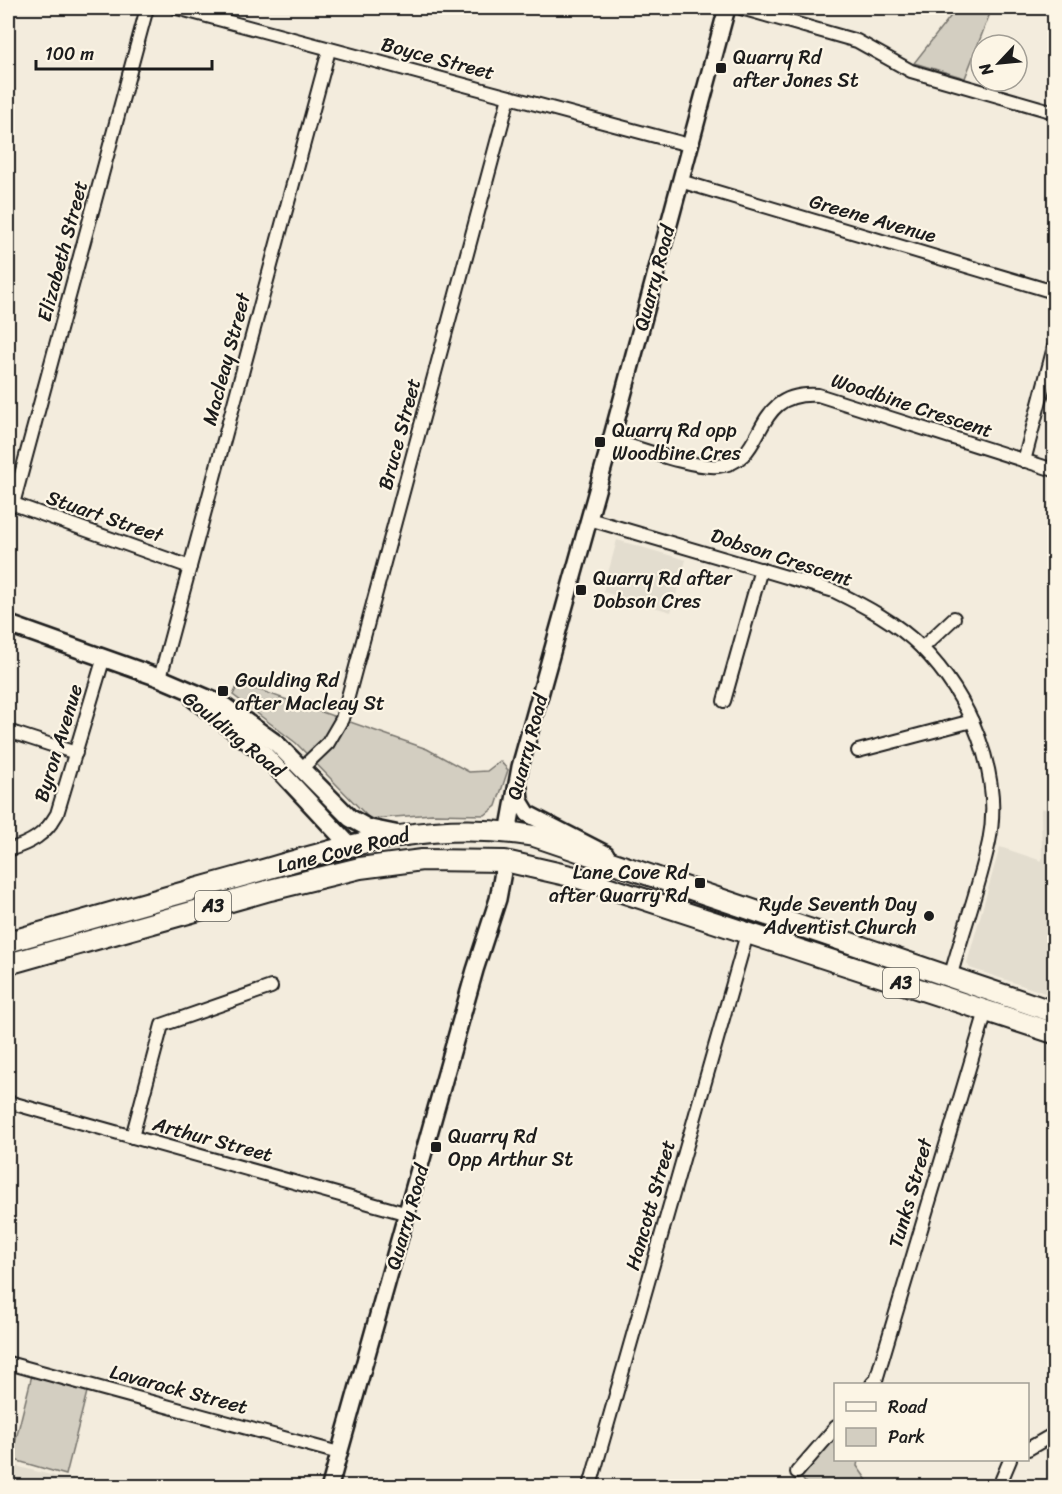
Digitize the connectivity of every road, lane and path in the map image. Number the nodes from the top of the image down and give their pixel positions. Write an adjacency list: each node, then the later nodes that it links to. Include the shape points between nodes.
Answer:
1 (147, 8): 15 (street, Elizabeth Street)
2 (177, 8): 5 (street, Boyce Street)
3 (727, 8): 8 (street, Quarry Road)
4 (741, 8): 7 (street, via 856,41 911,71)
5 (329, 50): 6 (street, Boyce Street); 17 (street, Macleay Street)
6 (509, 97): 8 (street, Boyce Street); 30 (street, Bruce Street, via 342,719 331,738)
7 (1054, 112)
8 (689, 145): 9 (street, Quarry Road)
9 (680, 181): 10 (street, Greene Avenue); 12 (street, Quarry Road)
10 (1054, 292)
11 (1054, 347): 13 (street)
12 (611, 441): 13 (street, Woodbine Crescent, via 706,466 728,464 753,444 763,422 779,404 787,398 808,394); 16 (street, Quarry Road)
13 (1024, 461): 14 (street, Woodbine Crescent)
14 (1054, 471)
15 (10, 503): 17 (street, Stuart Street)
16 (589, 519): 18 (street, Dobson Crescent); 29 (street, Quarry Road)
17 (190, 567): 23 (street, Macleay Street)
18 (761, 569): 21 (street, Dobson Crescent, via 834,591 859,603); 24 (street)
19 (954, 618): 21 (street)
20 (8, 624): 22 (main road, Goulding Road)
21 (922, 648): 25 (street, Dobson Crescent, via 950,683)
22 (104, 657): 23 (main road, Goulding Road); 28 (street, Byron Avenue)
23 (160, 678): 30 (main road, Goulding Road, via 233,711 277,744)
24 (724, 701)
25 (972, 721): 27 (street); 41 (street, Dobson Crescent, via 990,788 989,841)
26 (8, 731): 28 (street)
27 (858, 751)
28 (76, 753): 34 (street, Byron Avenue, via 57,814 48,829 36,840)
29 (520, 767): 31 (street, Quarry Road); 37 (street, via 520,801 528,814 582,840)
30 (296, 774): 32 (main road, Goulding Road, via 354,821 376,831); 33 (main road, Goulding Road)
31 (508, 832): 32 (highway, Lane Cove Road / A3, via 452,829); 36 (highway, Quarry Road); 37 (highway, Lane Cove Road / A3, via 534,836)
32 (399, 834): 33 (highway, Lane Cove Road / A3)
33 (350, 846): 35 (highway, via 365,853); 39 (highway, Lane Cove Road / A3)
34 (8, 850)
35 (422, 860): 36 (highway, Lane Cove Road / A3); 40 (highway, Lane Cove Road / A3, via 323,876)
36 (505, 861): 38 (highway, Lane Cove Road / A3, via 579,878); 48 (street, Quarry Road, via 498,899)
37 (627, 868): 41 (highway, Lane Cove Road / A3)
38 (747, 934): 43 (highway, Lane Cove Road / A3); 58 (street, Hancott Street)
39 (8, 942)
40 (8, 964)
41 (950, 978): 44 (highway, Lane Cove Road / A3)
42 (271, 987): 47 (street, via 162,1025)
43 (986, 1011): 45 (highway, Lane Cove Road / A3); 50 (street, Tunks Street)
44 (1054, 1012)
45 (1054, 1034)
46 (8, 1102): 47 (street, Arthur Street)
47 (132, 1137): 48 (street, Arthur Street)
48 (408, 1214): 54 (street, Quarry Road)
49 (8, 1364): 54 (street, Lavarack Street)
50 (873, 1383)
51 (834, 1429): 56 (street)
52 (1054, 1434): 53 (street)
53 (1029, 1448)
54 (339, 1454): 57 (street, Quarry Road)
55 (1010, 1461): 59 (street)
56 (797, 1472)
57 (330, 1486)
58 (590, 1486)
59 (999, 1486)

